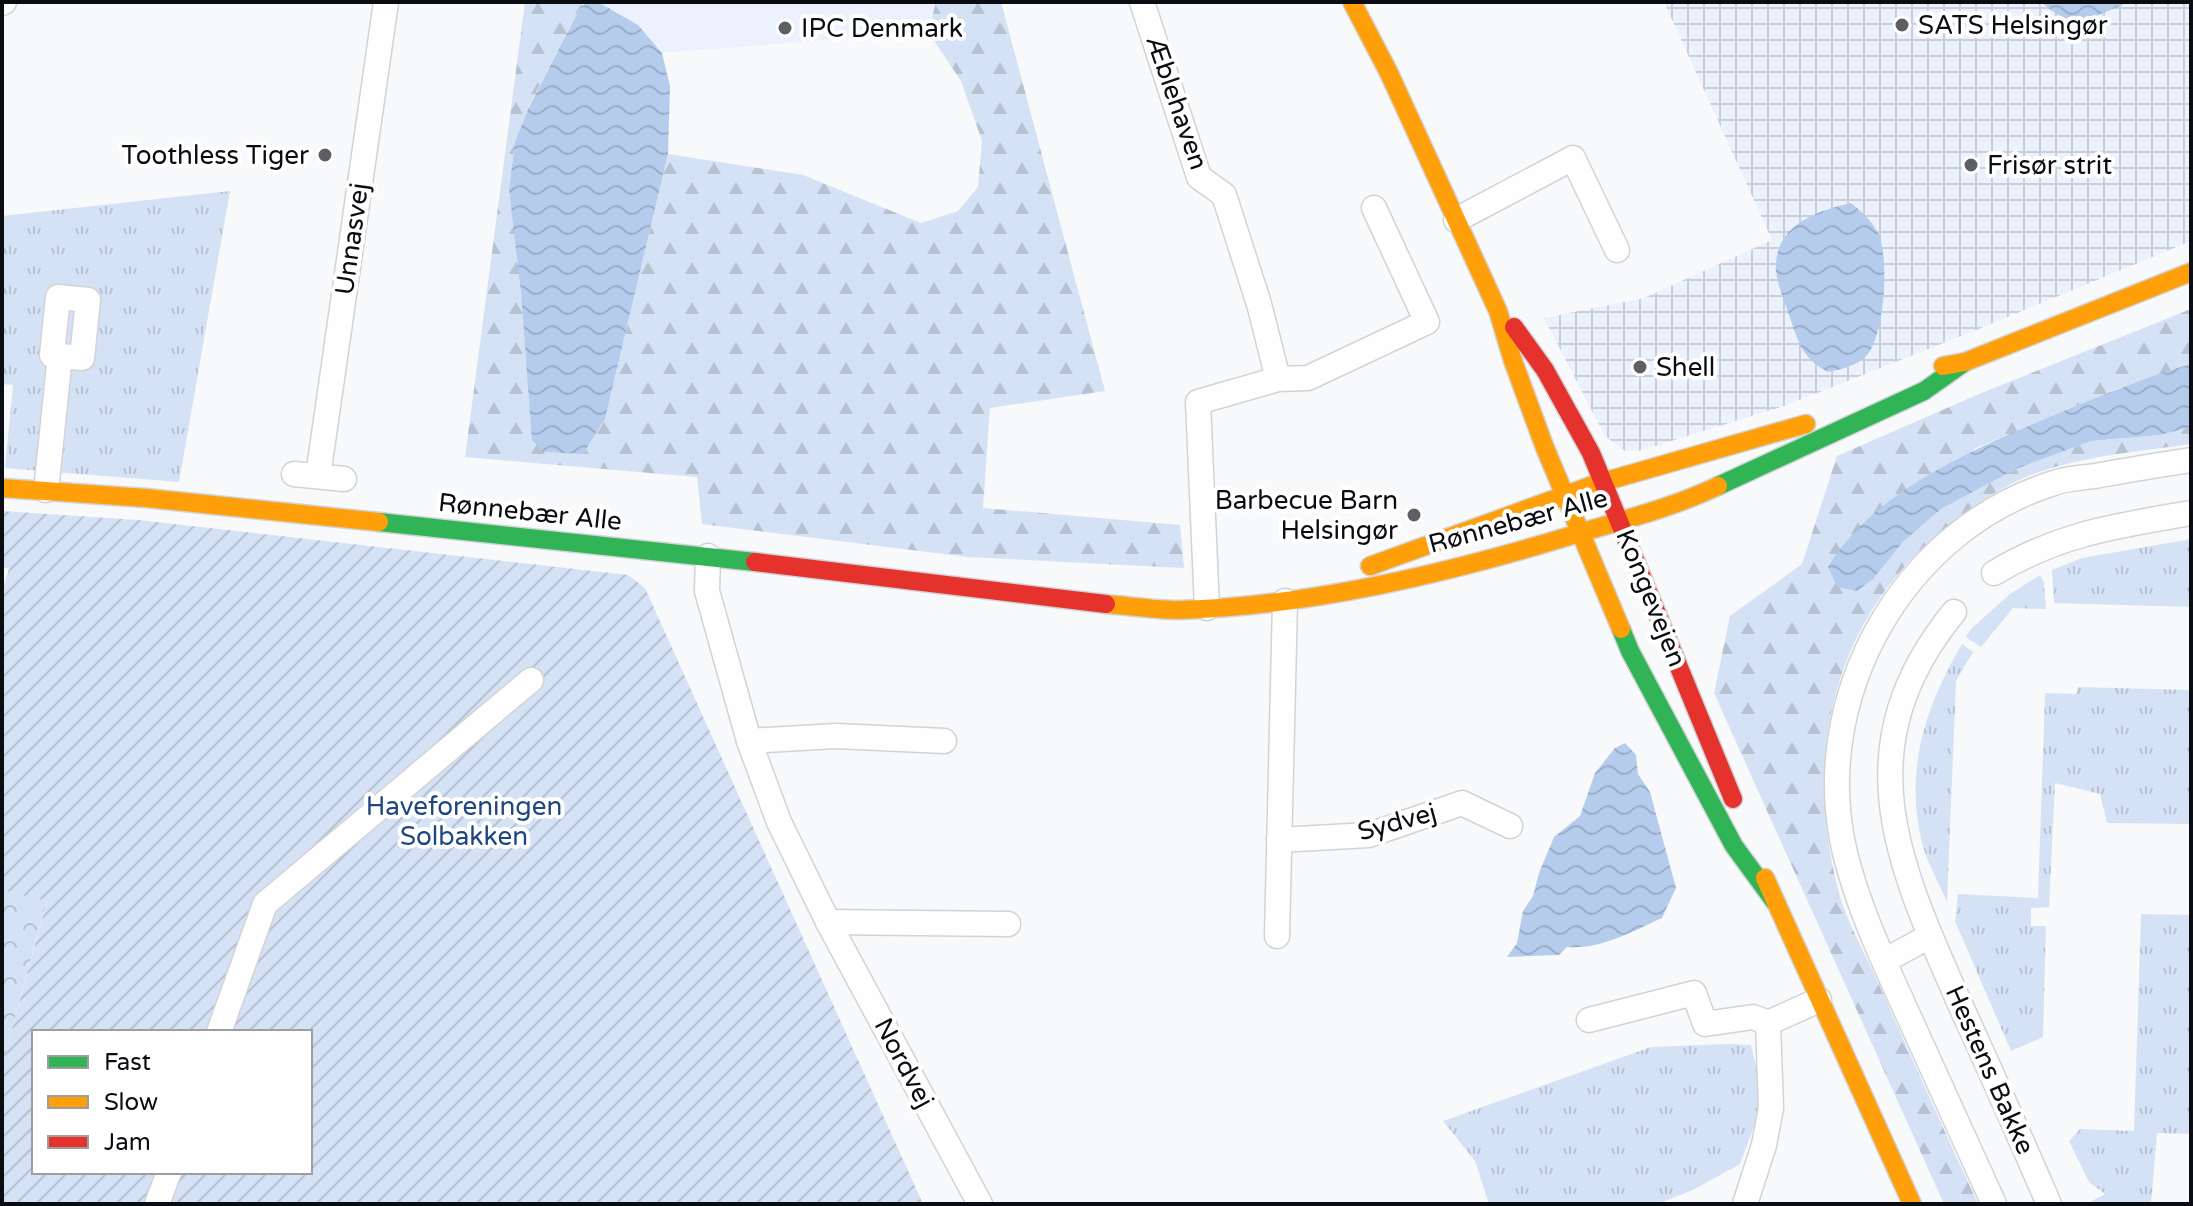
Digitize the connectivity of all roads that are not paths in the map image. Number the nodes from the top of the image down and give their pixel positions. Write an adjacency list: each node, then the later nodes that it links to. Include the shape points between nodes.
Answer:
1 (386, 2): 20 (street, Unnasvej, via 306,475)
2 (1142, 2): 14 (street, Æblehaven, via 1199,177 1224,195)
3 (1352, 2): 5 (main road, Kongevejen)
4 (1364, 2): 5 (main road, Kongevejen)
5 (1389, 73): 7 (main road, Kongevejen)
6 (1374, 208): 14 (street, via 1427,322 1308,378)
7 (1456, 220): 8 (street, via 1573,158); 10 (main road, Kongevejen)
8 (1617, 250)
9 (2191, 272): 13 (main road, Rønnebær Alle)
10 (1498, 311): 11 (main road, Kongevejen); 18 (main road); 25 (main road, Kongevejen)
11 (1513, 325): 18 (main road, Kongevejen, via 1545,370); 18 (main road, via 1547,339 1583,422)
12 (60, 356): 24 (street)
13 (1965, 362): 15 (main road, Rønnebær Alle, via 1933,367); 28 (main road, Rønnebær Alle, via 1924,391 1708,491)
14 (1278, 379): 34 (street, via 1198,402)
15 (1849, 405)
16 (1820, 417): 17 (main road, Rønnebær Alle)
17 (1777, 435): 21 (main road, Rønnebær Alle); 22 (main road)
18 (1580, 460): 21 (main road, Kongevejen); 26 (main road)
19 (2191, 460): 49 (street, via 2055,482 2008,501 1965,528 1894,601 1853,684 1838,768 1845,852)
20 (344, 479)
21 (1604, 481): 26 (main road, Rønnebær Alle)
22 (1674, 481)
23 (2, 488): 24 (main road, Rønnebær Alle)
24 (46, 490): 31 (main road, Rønnebær Alle)
25 (1564, 495): 26 (main road, Kongevejen); 33 (main road, Rønnebær Alle)
26 (1595, 506): 28 (main road, Kongevejen); 29 (main road, Kongevejen); 30 (main road); 33 (main road, Rønnebær Alle)
27 (2191, 513): 32 (street, via 2096,529 2028,552)
28 (1620, 521): 41 (main road, Kongevejen)
29 (1579, 533): 33 (main road, Rønnebær Alle, via 1520,551); 44 (main road, Kongevejen, via 1664,717 1734,846)
30 (1608, 548)
31 (708, 556): 34 (main road, Rønnebær Alle, via 1176,610); 39 (street, Nordvej, via 707,591)
32 (1994, 573)
33 (1359, 579): 35 (main road, Rønnebær Alle)
34 (1212, 595): 35 (main road, Rønnebær Alle)
35 (1285, 601): 43 (street)
36 (1954, 612): 48 (street, Hestens Bakke, via 1907,690 1890,763 1894,830)
37 (1644, 630): 44 (main road, Kongevejen, via 1683,715 1750,837)
38 (531, 680): 53 (street, via 265,904)
39 (749, 741): 40 (street, via 836,736); 45 (street, Nordvej, via 779,822)
40 (944, 741)
41 (1738, 810)
42 (1510, 826): 43 (street, Sydvej, via 1462,803 1369,835)
43 (1279, 840): 47 (street)
44 (1775, 902): 50 (main road, Kongevejen)
45 (828, 922): 46 (street); 56 (street, Nordvej)
46 (1008, 924)
47 (1277, 936)
48 (1930, 936): 49 (street); 60 (street, Hestens Bakke)
49 (1884, 961): 59 (street)
50 (1819, 1000): 52 (street); 58 (main road, Kongevejen)
51 (1589, 1020): 52 (street, via 1694,993 1705,1024 1753,1017)
52 (1768, 1023): 57 (street, via 1771,1108)
53 (220, 1030)
54 (168, 1174): 55 (street)
55 (157, 1204)
56 (980, 1204)
57 (1745, 1204)
58 (1912, 1204)
59 (1994, 1204)
60 (2049, 1204)

